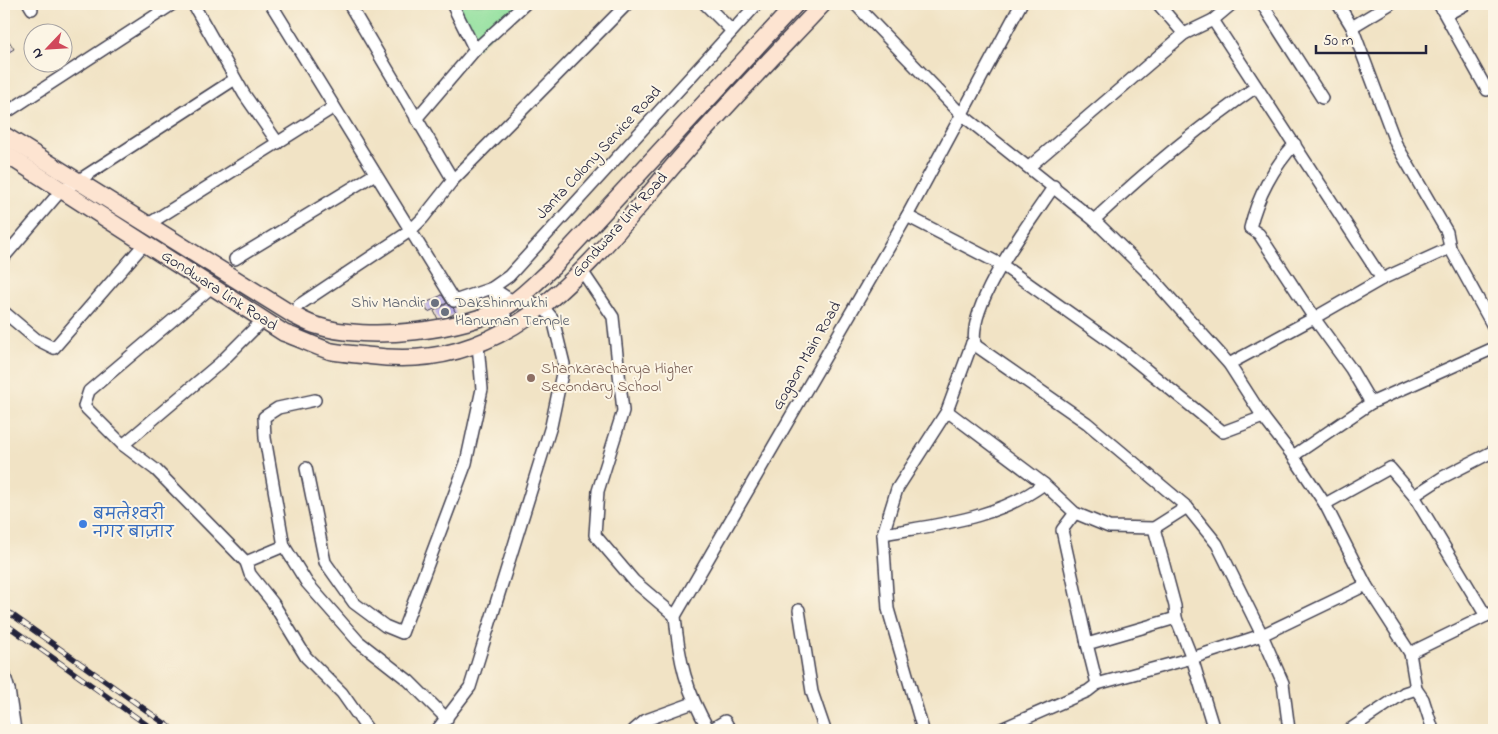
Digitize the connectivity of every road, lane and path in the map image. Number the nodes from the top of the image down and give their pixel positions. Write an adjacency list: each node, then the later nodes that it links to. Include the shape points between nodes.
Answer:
1 (173, 4): 32 (street)
2 (193, 4): 27 (street)
3 (271, 4): 31 (street)
4 (349, 4): 34 (street)
5 (452, 4): 26 (street)
6 (525, 4): 26 (street)
7 (627, 4): 42 (street)
8 (705, 4): 24 (street)
9 (757, 4): 24 (street, Janta Colony Service Road)
10 (796, 4): 59 (street, Gondwara Link Road, via 553,267)
11 (823, 4): 54 (street, Gondwara Link Road, via 693,142)
12 (855, 4): 33 (street)
13 (1021, 4): 33 (street, Gogaon Main Road)
14 (1158, 4): 25 (street)
15 (1232, 4): 22 (street)
16 (1262, 4): 30 (street)
17 (1338, 4): 23 (street)
18 (1390, 4): 23 (street)
19 (1439, 4): 21 (street)
20 (1466, 4): 21 (street)
21 (1446, 15): 28 (street, via 1487,90)
22 (1212, 20): 25 (street); 29 (street)
23 (1352, 27): 50 (street, via 1396,144 1447,232)
24 (732, 31): 57 (street, Janta Colony Service Road, via 509,276)
25 (1184, 34): 39 (street)
26 (475, 50): 34 (street)
27 (235, 79): 36 (street); 41 (street)
28 (1494, 86)
29 (1256, 88): 37 (street); 46 (street, via 1206,122)
30 (1322, 98)
31 (334, 107): 36 (street); 40 (street)
32 (4, 114)
33 (961, 114): 39 (street); 45 (street, Gogaon Main Road)
34 (416, 119): 42 (street)
35 (4, 135): 41 (street, Gondwara Link Road)
36 (278, 143): 47 (street)
37 (1295, 144): 55 (street); 62 (street, via 1281,158 1253,214 1250,228 1259,234)
38 (4, 153): 44 (street, Gondwara Link Road)
39 (1029, 168): 43 (street)
40 (375, 174): 48 (street); 52 (street)
41 (77, 180): 44 (street); 47 (street, Gondwara Link Road)
42 (453, 180): 48 (street)
43 (1054, 186): 46 (street); 53 (street)
44 (63, 191): 49 (street, Gondwara Link Road); 51 (street)
45 (907, 216): 53 (street); 90 (street, Gogaon Main Road)
46 (1094, 220): 69 (street, via 1145,270)
47 (147, 225): 59 (street, Gondwara Link Road, via 293,316 319,327 394,333 442,328 477,319)
48 (410, 231): 57 (street, Janta Colony Service Road, via 454,302); 58 (street)
49 (145, 243): 56 (street, Gondwara Link Road); 61 (street, via 54,348 36,339)
50 (1450, 248): 55 (street); 65 (street)
51 (4, 258)
52 (235, 260)
53 (1002, 265): 66 (street, via 979,310 973,334 975,344); 73 (street, via 1122,350 1222,432)
54 (582, 271): 60 (street, Gondwara Link Road); 90 (street, via 613,317 622,411 598,491 595,535 634,581)
55 (1382, 279): 62 (street)
56 (213, 286): 63 (street, Gondwara Link Road); 74 (street, via 89,392 84,406)
57 (492, 288): 59 (street)
58 (299, 305)
59 (508, 305): 60 (street, via 524,299); 64 (street)
60 (543, 307): 64 (street, Gondwara Link Road); 101 (street, via 553,319 564,364 551,426 470,688)
61 (4, 312)
62 (1314, 318): 69 (street); 71 (street)
63 (264, 320): 67 (street, Gondwara Link Road, via 284,333 330,351 386,358 427,358); 74 (street, via 220,363)
64 (511, 328): 67 (street, Gondwara Link Road)
65 (1494, 328)
66 (972, 343): 72 (street); 81 (street, via 1088,423)
67 (478, 345): 77 (street, via 482,389 466,463 402,633 385,626 354,603 325,562)
68 (1494, 348): 71 (street)
69 (1229, 364): 73 (street)
70 (315, 400): 85 (street, via 278,408 264,417)
71 (1371, 403): 76 (street)
72 (947, 411): 78 (street); 84 (street, via 897,489)
73 (1263, 417): 76 (street)
74 (122, 445): 86 (street, via 156,470)
75 (1494, 451): 79 (street)
76 (1293, 456): 80 (street)
77 (306, 468)
78 (1044, 484): 82 (street); 84 (street, via 986,515)
79 (1414, 496): 80 (street, via 1390,468); 89 (street)
80 (1325, 504): 87 (street)
81 (1187, 507): 83 (street); 92 (street, via 1217,544)
82 (1075, 513): 83 (street, via 1109,527); 93 (street, via 1062,530)
83 (1154, 528): 91 (street, via 1176,606)
84 (883, 534): 109 (street, via 888,609)
85 (284, 546): 86 (street); 101 (street, via 307,583 358,641 409,681)
86 (246, 562): 103 (street, via 250,574 273,603 306,657 342,693)
87 (1366, 585): 92 (street); 94 (street)
88 (800, 610): 108 (street, via 812,692)
89 (1490, 614): 94 (street)
90 (675, 616): 100 (street, via 678,654)
91 (1176, 618): 93 (street); 95 (street)
92 (1262, 635): 95 (street); 112 (street, via 1283,683)
93 (1087, 644): 97 (street)
94 (1410, 653): 98 (street)
95 (1192, 658): 97 (street); 111 (street)
96 (4, 673): 99 (street)
97 (1097, 684): 110 (street)
98 (1416, 689): 113 (street, via 1404,693); 114 (street, via 1423,699)
99 (6, 693): 102 (street)
100 (693, 703): 105 (street, via 646,720); 106 (street)
101 (447, 719): 104 (street)
102 (15, 730)
103 (368, 730)
104 (437, 730)
105 (634, 730)
106 (710, 730): 107 (street, via 725,721)
107 (730, 730)
108 (825, 730)
109 (923, 730)
110 (1000, 730)
111 (1214, 730)
112 (1289, 730)
113 (1349, 730)
114 (1433, 730)

